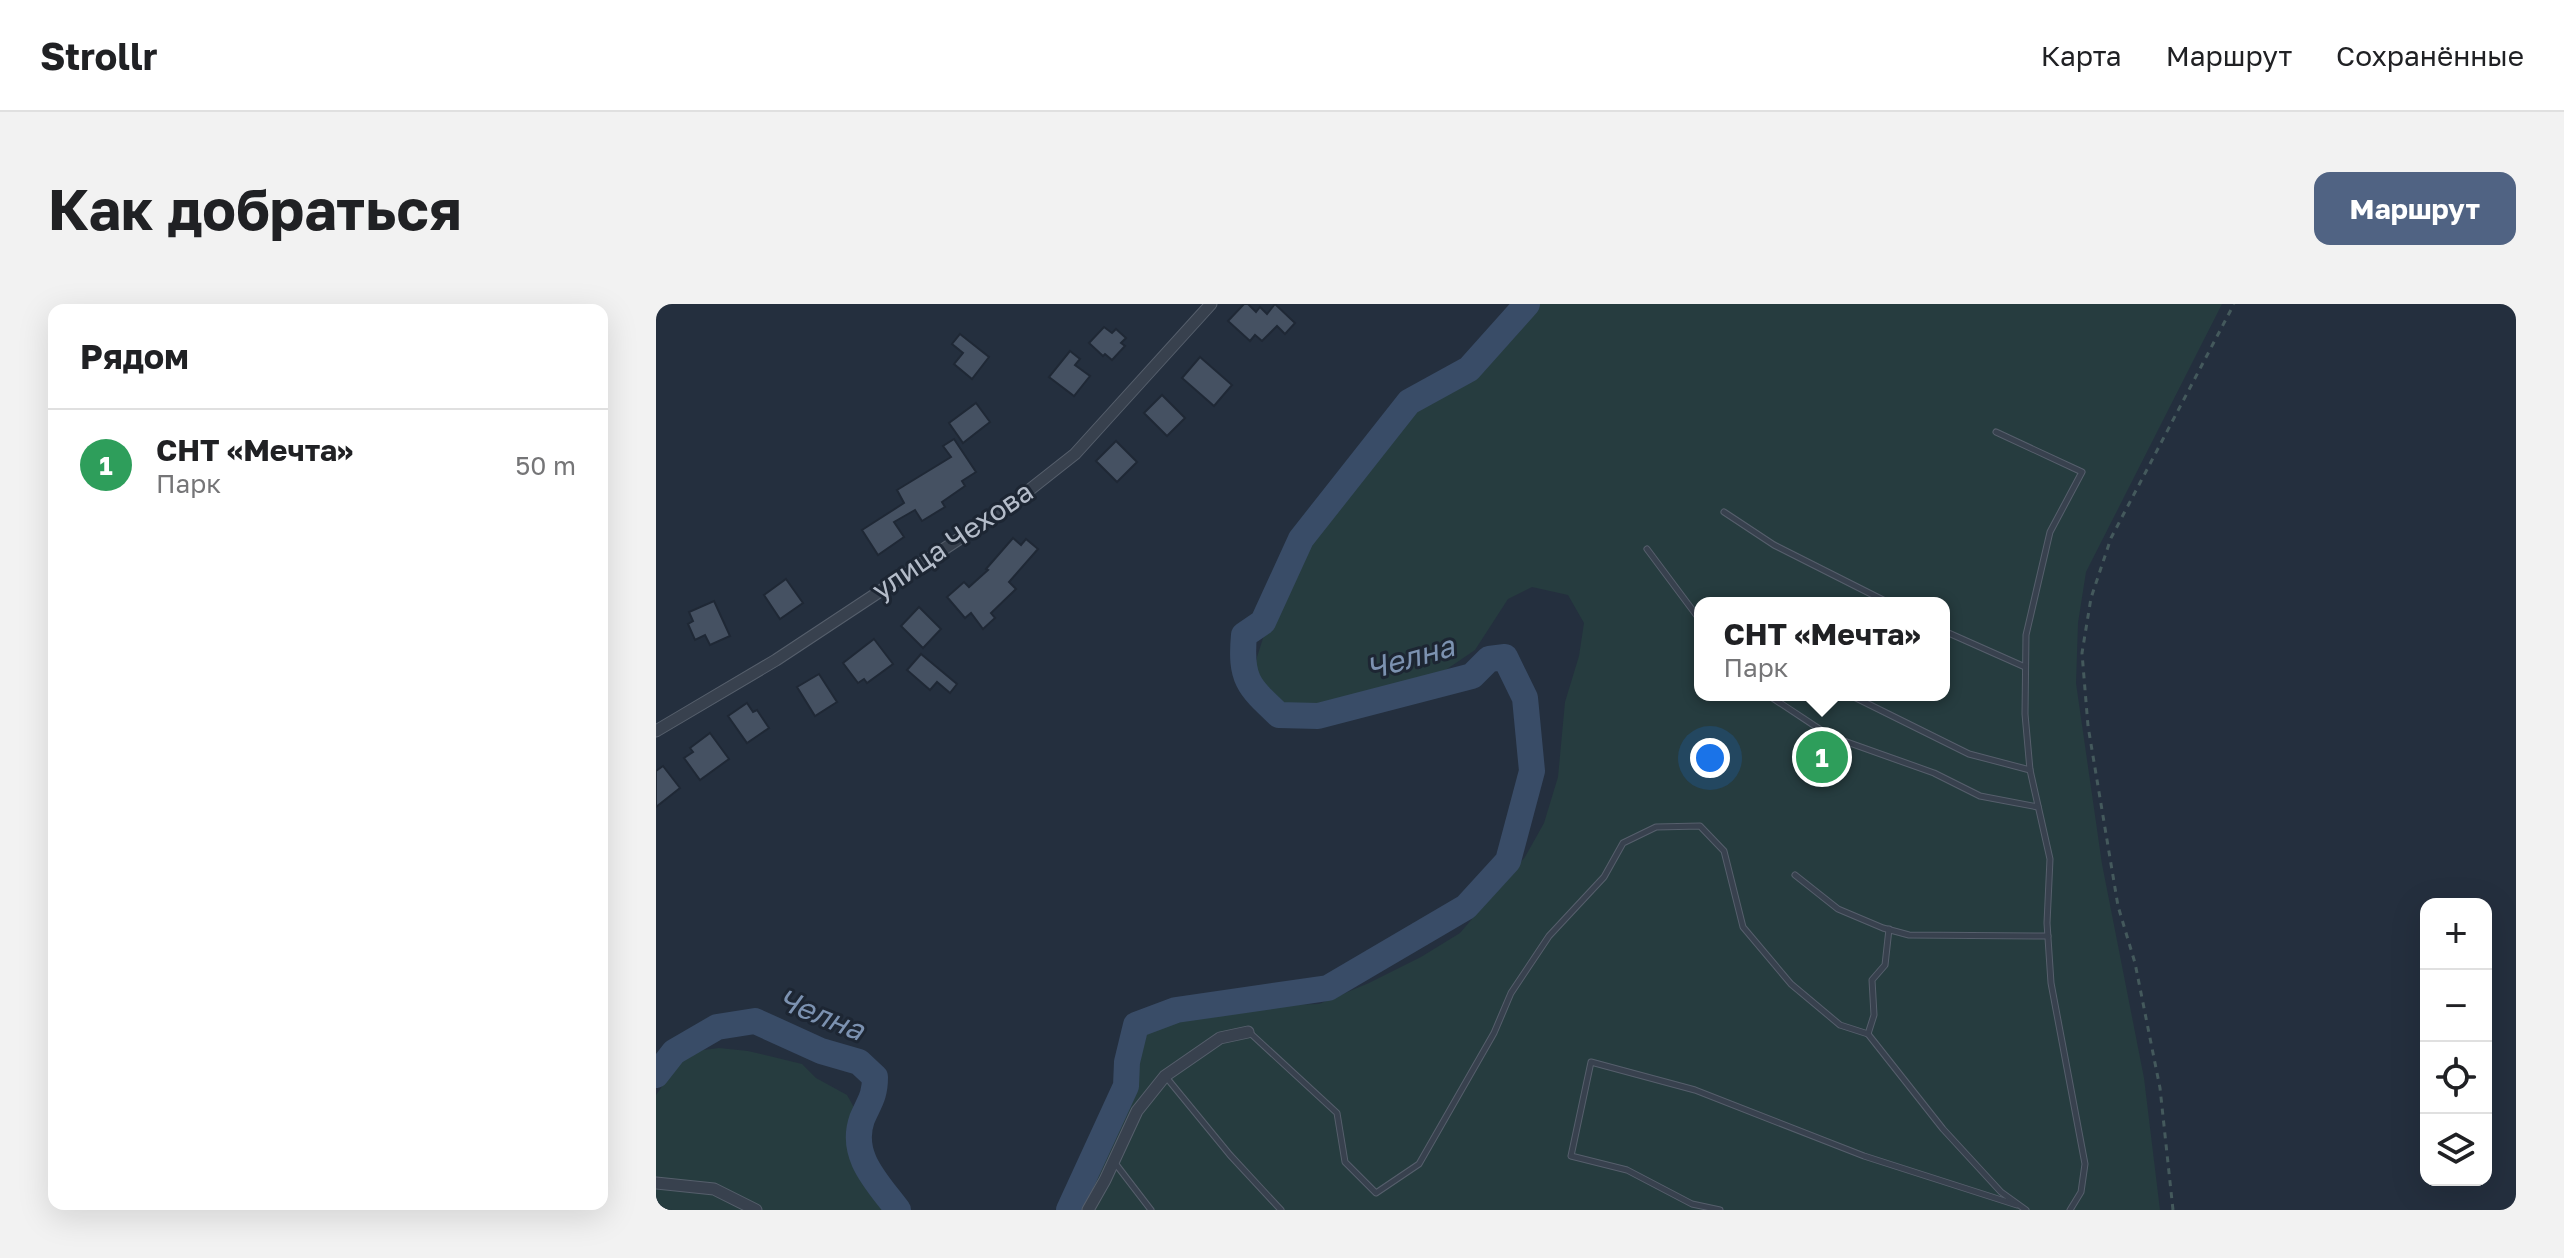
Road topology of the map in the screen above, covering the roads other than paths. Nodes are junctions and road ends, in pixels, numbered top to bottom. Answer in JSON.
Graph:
{"nodes":[{"id":1,"x":1211,"y":304,"type":"edge"},
{"id":2,"x":1996,"y":432,"type":"dead end"},
{"id":3,"x":1724,"y":512,"type":"dead end"},
{"id":4,"x":1647,"y":549,"type":"dead end"},
{"id":5,"x":1877,"y":597,"type":"edge"},
{"id":6,"x":1694,"y":612,"type":"edge"},
{"id":7,"x":1950,"y":634,"type":"edge"},
{"id":8,"x":2025,"y":667,"type":"junction"},
{"id":9,"x":1777,"y":701,"type":"edge"},
{"id":10,"x":1862,"y":701,"type":"edge"},
{"id":11,"x":656,"y":731,"type":"edge"},
{"id":12,"x":2030,"y":770,"type":"junction"},
{"id":13,"x":2038,"y":807,"type":"junction"},
{"id":14,"x":1795,"y":875,"type":"dead end"},
{"id":15,"x":1889,"y":929,"type":"junction"},
{"id":16,"x":2048,"y":936,"type":"junction"},
{"id":17,"x":1248,"y":1032,"type":"joint"},
{"id":18,"x":1868,"y":1034,"type":"junction"},
{"id":19,"x":1165,"y":1076,"type":"junction"},
{"id":20,"x":1114,"y":1161,"type":"junction"},
{"id":21,"x":656,"y":1183,"type":"edge"},
{"id":22,"x":2017,"y":1205,"type":"junction"},
{"id":23,"x":756,"y":1210,"type":"edge"},
{"id":24,"x":1088,"y":1210,"type":"edge"},
{"id":25,"x":1151,"y":1210,"type":"edge"},
{"id":26,"x":1281,"y":1210,"type":"edge"},
{"id":27,"x":1720,"y":1210,"type":"edge"},
{"id":28,"x":2026,"y":1210,"type":"edge"},
{"id":29,"x":2070,"y":1210,"type":"edge"}],
"edges":[{"from":1,"to":11,"type":"street","name":"улица Чехова"},
{"from":2,"to":8,"type":"lane"},
{"from":3,"to":5,"type":"lane"},
{"from":4,"to":6,"type":"lane"},
{"from":7,"to":8,"type":"lane"},
{"from":8,"to":12,"type":"lane"},
{"from":9,"to":13,"type":"lane"},
{"from":10,"to":12,"type":"lane"},
{"from":12,"to":13,"type":"lane"},
{"from":13,"to":16,"type":"lane"},
{"from":14,"to":15,"type":"lane"},
{"from":15,"to":16,"type":"lane"},
{"from":15,"to":18,"type":"lane"},
{"from":16,"to":29,"type":"lane"},
{"from":17,"to":18,"type":"lane"},
{"from":17,"to":19,"type":"street"},
{"from":18,"to":22,"type":"lane"},
{"from":19,"to":20,"type":"street"},
{"from":19,"to":26,"type":"lane"},
{"from":20,"to":24,"type":"street"},
{"from":20,"to":25,"type":"lane"},
{"from":21,"to":23,"type":"street"},
{"from":22,"to":27,"type":"lane"},
{"from":22,"to":28,"type":"lane"}]}
